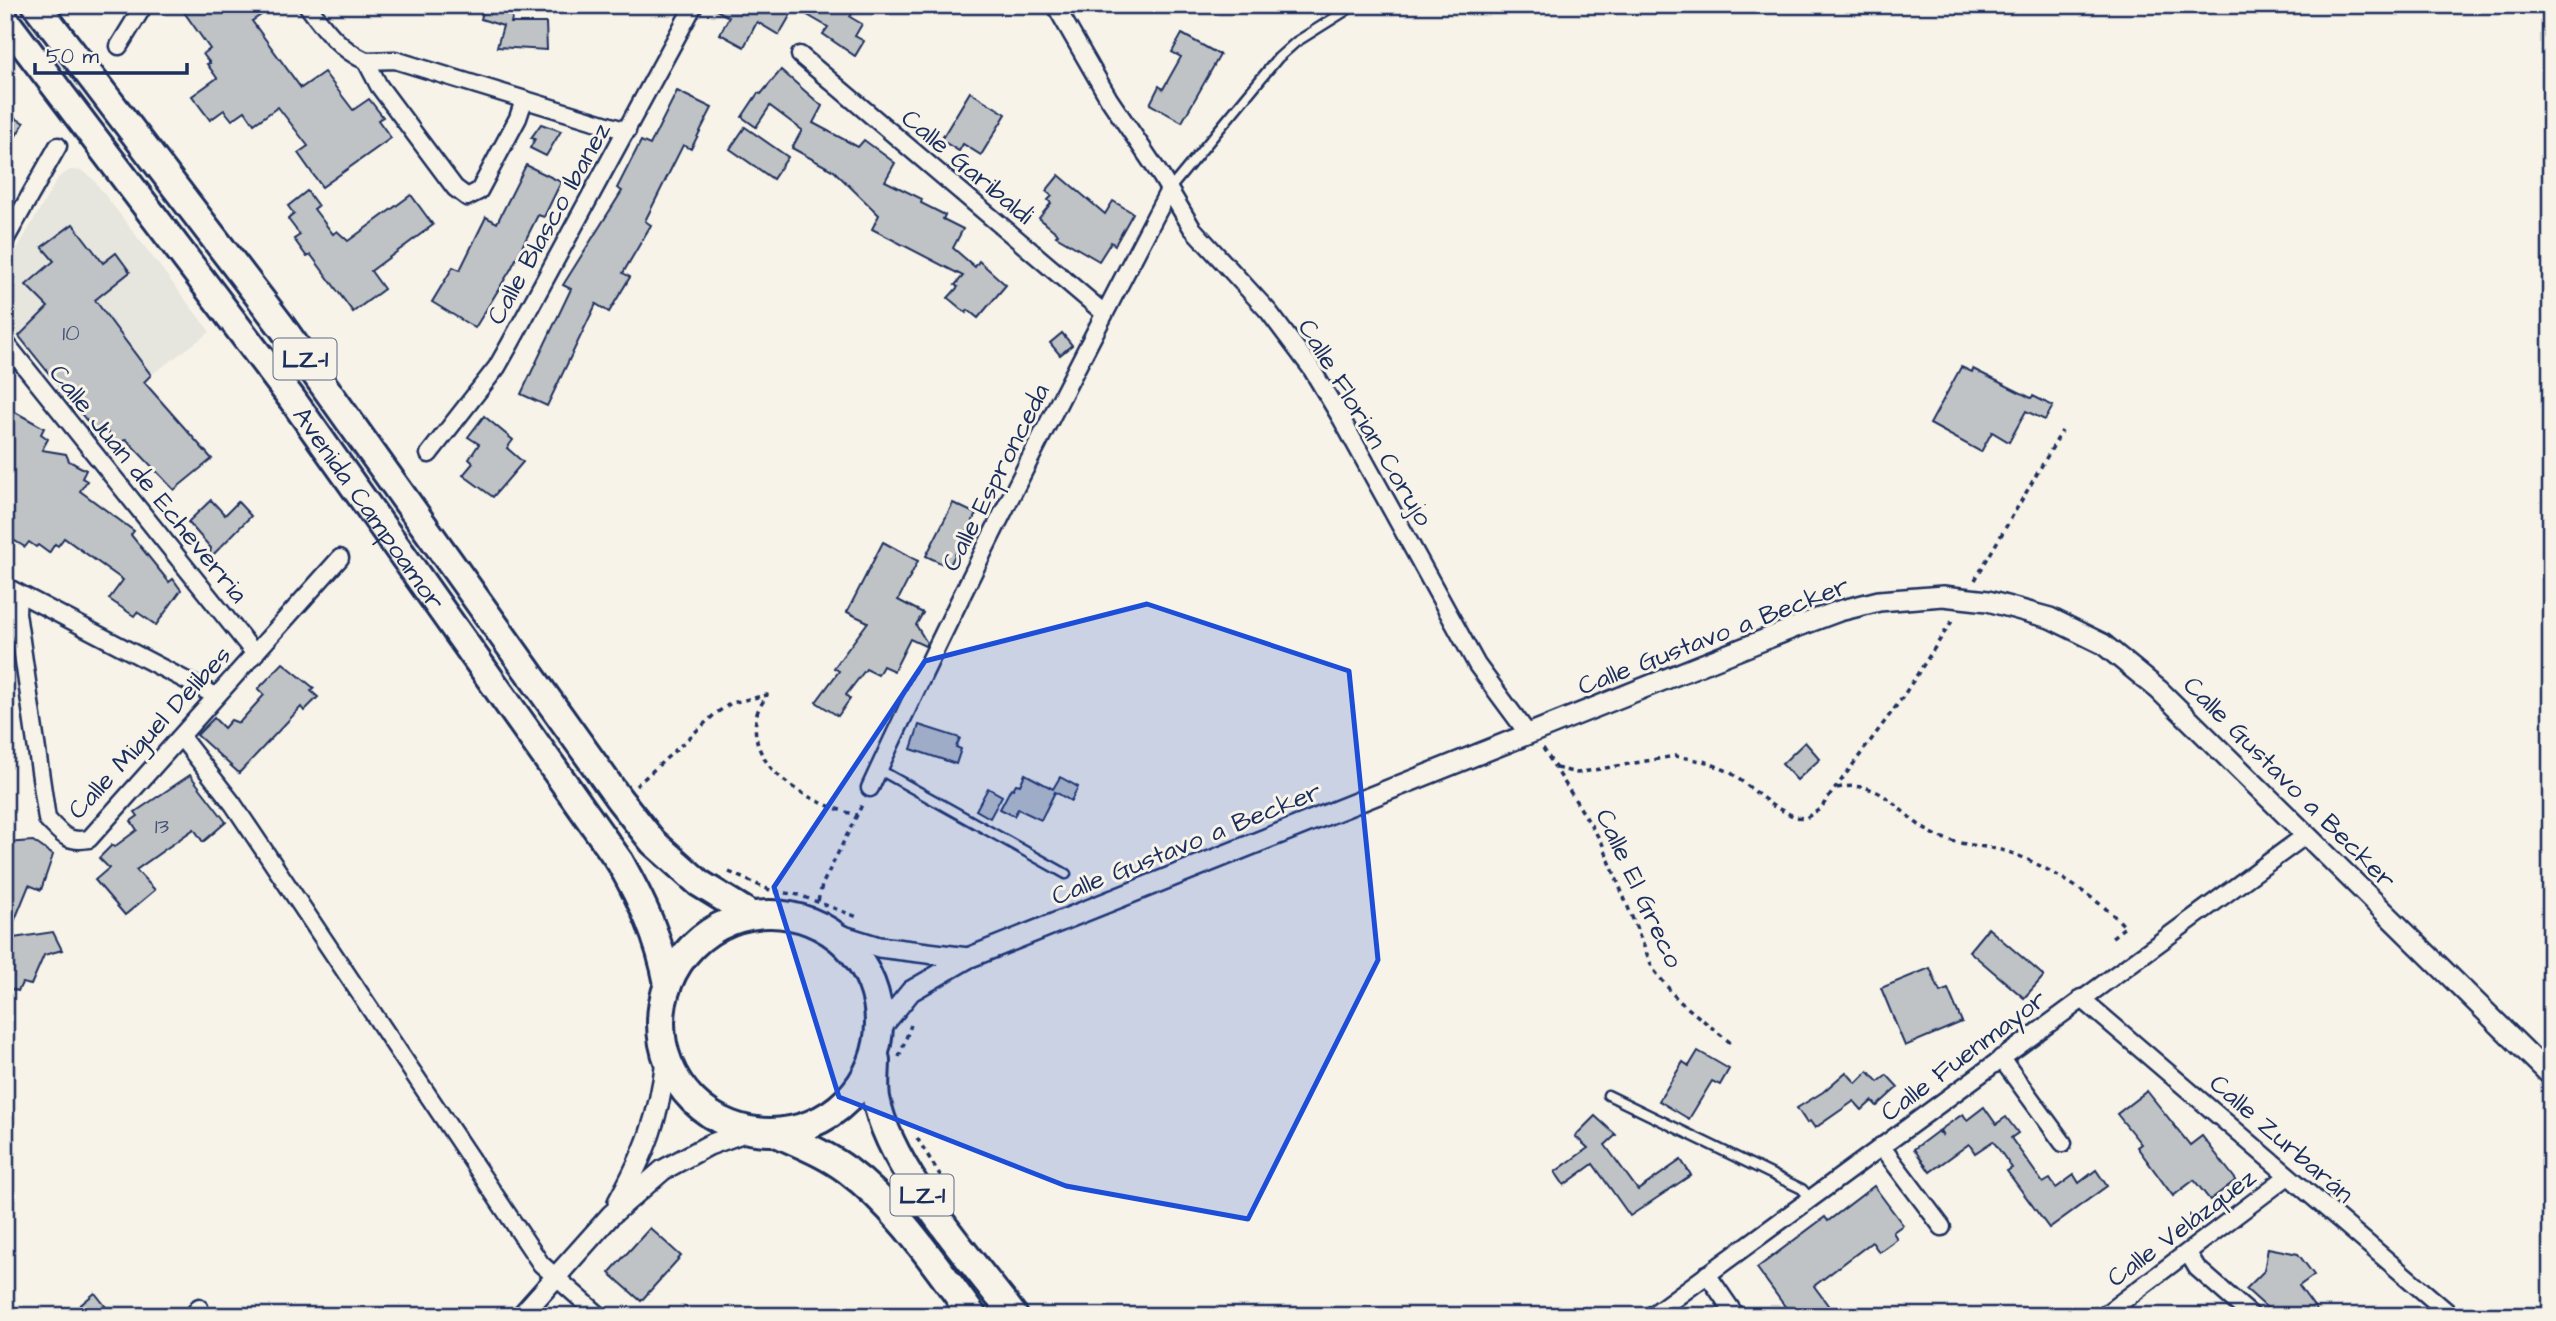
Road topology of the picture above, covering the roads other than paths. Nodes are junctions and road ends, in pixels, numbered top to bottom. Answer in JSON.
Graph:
{"nodes":[{"id":1,"x":36,"y":5,"type":"edge"},
{"id":2,"x":144,"y":5,"type":"edge"},
{"id":3,"x":307,"y":5,"type":"edge"},
{"id":4,"x":694,"y":5,"type":"edge"},
{"id":5,"x":1055,"y":5,"type":"edge"},
{"id":6,"x":1355,"y":5,"type":"edge"},
{"id":7,"x":5,"y":20,"type":"edge"},
{"id":8,"x":119,"y":46,"type":"dead end"},
{"id":9,"x":800,"y":55,"type":"dead end"},
{"id":10,"x":366,"y":61,"type":"junction"},
{"id":11,"x":524,"y":100,"type":"junction"},
{"id":12,"x":627,"y":131,"type":"junction"},
{"id":13,"x":58,"y":146,"type":"dead end"},
{"id":14,"x":1169,"y":190,"type":"junction"},
{"id":15,"x":5,"y":240,"type":"edge"},
{"id":16,"x":1104,"y":313,"type":"junction"},
{"id":17,"x":5,"y":342,"type":"edge"},
{"id":18,"x":429,"y":454,"type":"dead end"},
{"id":19,"x":340,"y":558,"type":"dead end"},
{"id":20,"x":12,"y":589,"type":"edge"},
{"id":21,"x":255,"y":654,"type":"junction"},
{"id":22,"x":216,"y":696,"type":"junction"},
{"id":23,"x":1528,"y":734,"type":"junction"},
{"id":24,"x":181,"y":737,"type":"junction"},
{"id":25,"x":878,"y":769,"type":"junction"},
{"id":26,"x":870,"y":788,"type":"road end"},
{"id":27,"x":2306,"y":835,"type":"junction"},
{"id":28,"x":1066,"y":874,"type":"dead end"},
{"id":29,"x":751,"y":915,"type":"junction"},
{"id":30,"x":834,"y":933,"type":"junction"},
{"id":31,"x":968,"y":958,"type":"junction"},
{"id":32,"x":668,"y":984,"type":"junction"},
{"id":33,"x":2081,"y":998,"type":"junction"},
{"id":34,"x":885,"y":1048,"type":"junction"},
{"id":35,"x":2001,"y":1058,"type":"junction"},
{"id":36,"x":666,"y":1060,"type":"junction"},
{"id":37,"x":2551,"y":1076,"type":"edge"},
{"id":38,"x":1608,"y":1095,"type":"dead end"},
{"id":39,"x":747,"y":1131,"type":"junction"},
{"id":40,"x":776,"y":1133,"type":"junction"},
{"id":41,"x":2063,"y":1143,"type":"dead end"},
{"id":42,"x":1881,"y":1146,"type":"junction"},
{"id":43,"x":2288,"y":1176,"type":"junction"},
{"id":44,"x":1810,"y":1198,"type":"junction"},
{"id":45,"x":611,"y":1216,"type":"junction"},
{"id":46,"x":1942,"y":1227,"type":"dead end"},
{"id":47,"x":2188,"y":1253,"type":"junction"},
{"id":48,"x":1707,"y":1274,"type":"junction"},
{"id":49,"x":556,"y":1278,"type":"junction"},
{"id":50,"x":521,"y":1316,"type":"edge"},
{"id":51,"x":600,"y":1316,"type":"edge"},
{"id":52,"x":973,"y":1316,"type":"edge"},
{"id":53,"x":1014,"y":1316,"type":"edge"},
{"id":54,"x":1651,"y":1316,"type":"edge"},
{"id":55,"x":1737,"y":1316,"type":"edge"},
{"id":56,"x":2103,"y":1316,"type":"edge"},
{"id":57,"x":2252,"y":1316,"type":"edge"},
{"id":58,"x":2452,"y":1316,"type":"edge"}],
"edges":[{"from":1,"to":29,"type":"highway","name":"Avenida Campoamor","number":"LZ-1"},
{"from":2,"to":8,"type":"street"},
{"from":3,"to":10,"type":"street"},
{"from":4,"to":12,"type":"street","name":"Calle Blasco Ibanez"},
{"from":5,"to":14,"type":"street","name":"Calle Florian Corujo"},
{"from":6,"to":14,"type":"lane"},
{"from":7,"to":32,"type":"highway","name":"Avenida Campoamor","number":"LZ-1"},
{"from":9,"to":16,"type":"street","name":"Calle Garibaldi"},
{"from":10,"to":11,"type":"street"},
{"from":10,"to":11,"type":"street"},
{"from":11,"to":12,"type":"street"},
{"from":12,"to":18,"type":"street","name":"Calle Blasco Ibanez"},
{"from":13,"to":15,"type":"street"},
{"from":14,"to":16,"type":"street","name":"Calle Espronceda"},
{"from":14,"to":23,"type":"street","name":"Calle Florian Corujo"},
{"from":16,"to":25,"type":"street","name":"Calle Espronceda"},
{"from":17,"to":21,"type":"street","name":"Calle Juan de Echeverria"},
{"from":19,"to":21,"type":"street","name":"Calle Miguel Delibes"},
{"from":20,"to":22,"type":"street"},
{"from":20,"to":24,"type":"street","name":"Calle Miguel Delibes"},
{"from":21,"to":22,"type":"street","name":"Calle Miguel Delibes"},
{"from":22,"to":24,"type":"street","name":"Calle Miguel Delibes"},
{"from":23,"to":27,"type":"street","name":"Calle Gustavo a Becker"},
{"from":23,"to":31,"type":"street","name":"Calle Gustavo a Becker"},
{"from":24,"to":49,"type":"street"},
{"from":25,"to":26,"type":"street","name":"Calle Espronceda"},
{"from":25,"to":28,"type":"lane"},
{"from":27,"to":33,"type":"street","name":"Calle Fuenmayor"},
{"from":27,"to":37,"type":"street","name":"Calle Gustavo a Becker"},
{"from":29,"to":30,"type":"highway","number":"LZ-1"},
{"from":29,"to":32,"type":"highway","number":"LZ-1"},
{"from":30,"to":31,"type":"street","name":"Calle Gustavo a Becker"},
{"from":30,"to":34,"type":"highway","number":"LZ-1"},
{"from":31,"to":34,"type":"street","name":"Calle Gustavo a Becker"},
{"from":32,"to":36,"type":"highway","number":"LZ-1"},
{"from":33,"to":35,"type":"street","name":"Calle Fuenmayor"},
{"from":33,"to":43,"type":"street","name":"Calle Zurbarán"},
{"from":34,"to":40,"type":"highway","number":"LZ-1"},
{"from":34,"to":53,"type":"highway","number":"LZ-1"},
{"from":35,"to":41,"type":"street"},
{"from":35,"to":42,"type":"street","name":"Calle Fuenmayor"},
{"from":36,"to":39,"type":"highway","number":"LZ-1"},
{"from":36,"to":45,"type":"street"},
{"from":38,"to":44,"type":"lane"},
{"from":39,"to":40,"type":"highway","number":"LZ-1"},
{"from":39,"to":45,"type":"street"},
{"from":40,"to":52,"type":"highway","number":"LZ-1"},
{"from":42,"to":44,"type":"street","name":"Calle Fuenmayor"},
{"from":42,"to":46,"type":"street"},
{"from":43,"to":47,"type":"street","name":"Calle Velázquez"},
{"from":43,"to":58,"type":"street","name":"Calle Zurbarán"},
{"from":44,"to":48,"type":"street","name":"Calle Fuenmayor"},
{"from":45,"to":49,"type":"street"},
{"from":47,"to":56,"type":"street","name":"Calle Velázquez"},
{"from":47,"to":57,"type":"street"},
{"from":48,"to":54,"type":"street","name":"Calle Fuenmayor"},
{"from":48,"to":55,"type":"street"},
{"from":49,"to":50,"type":"street"},
{"from":49,"to":51,"type":"street"}]}
